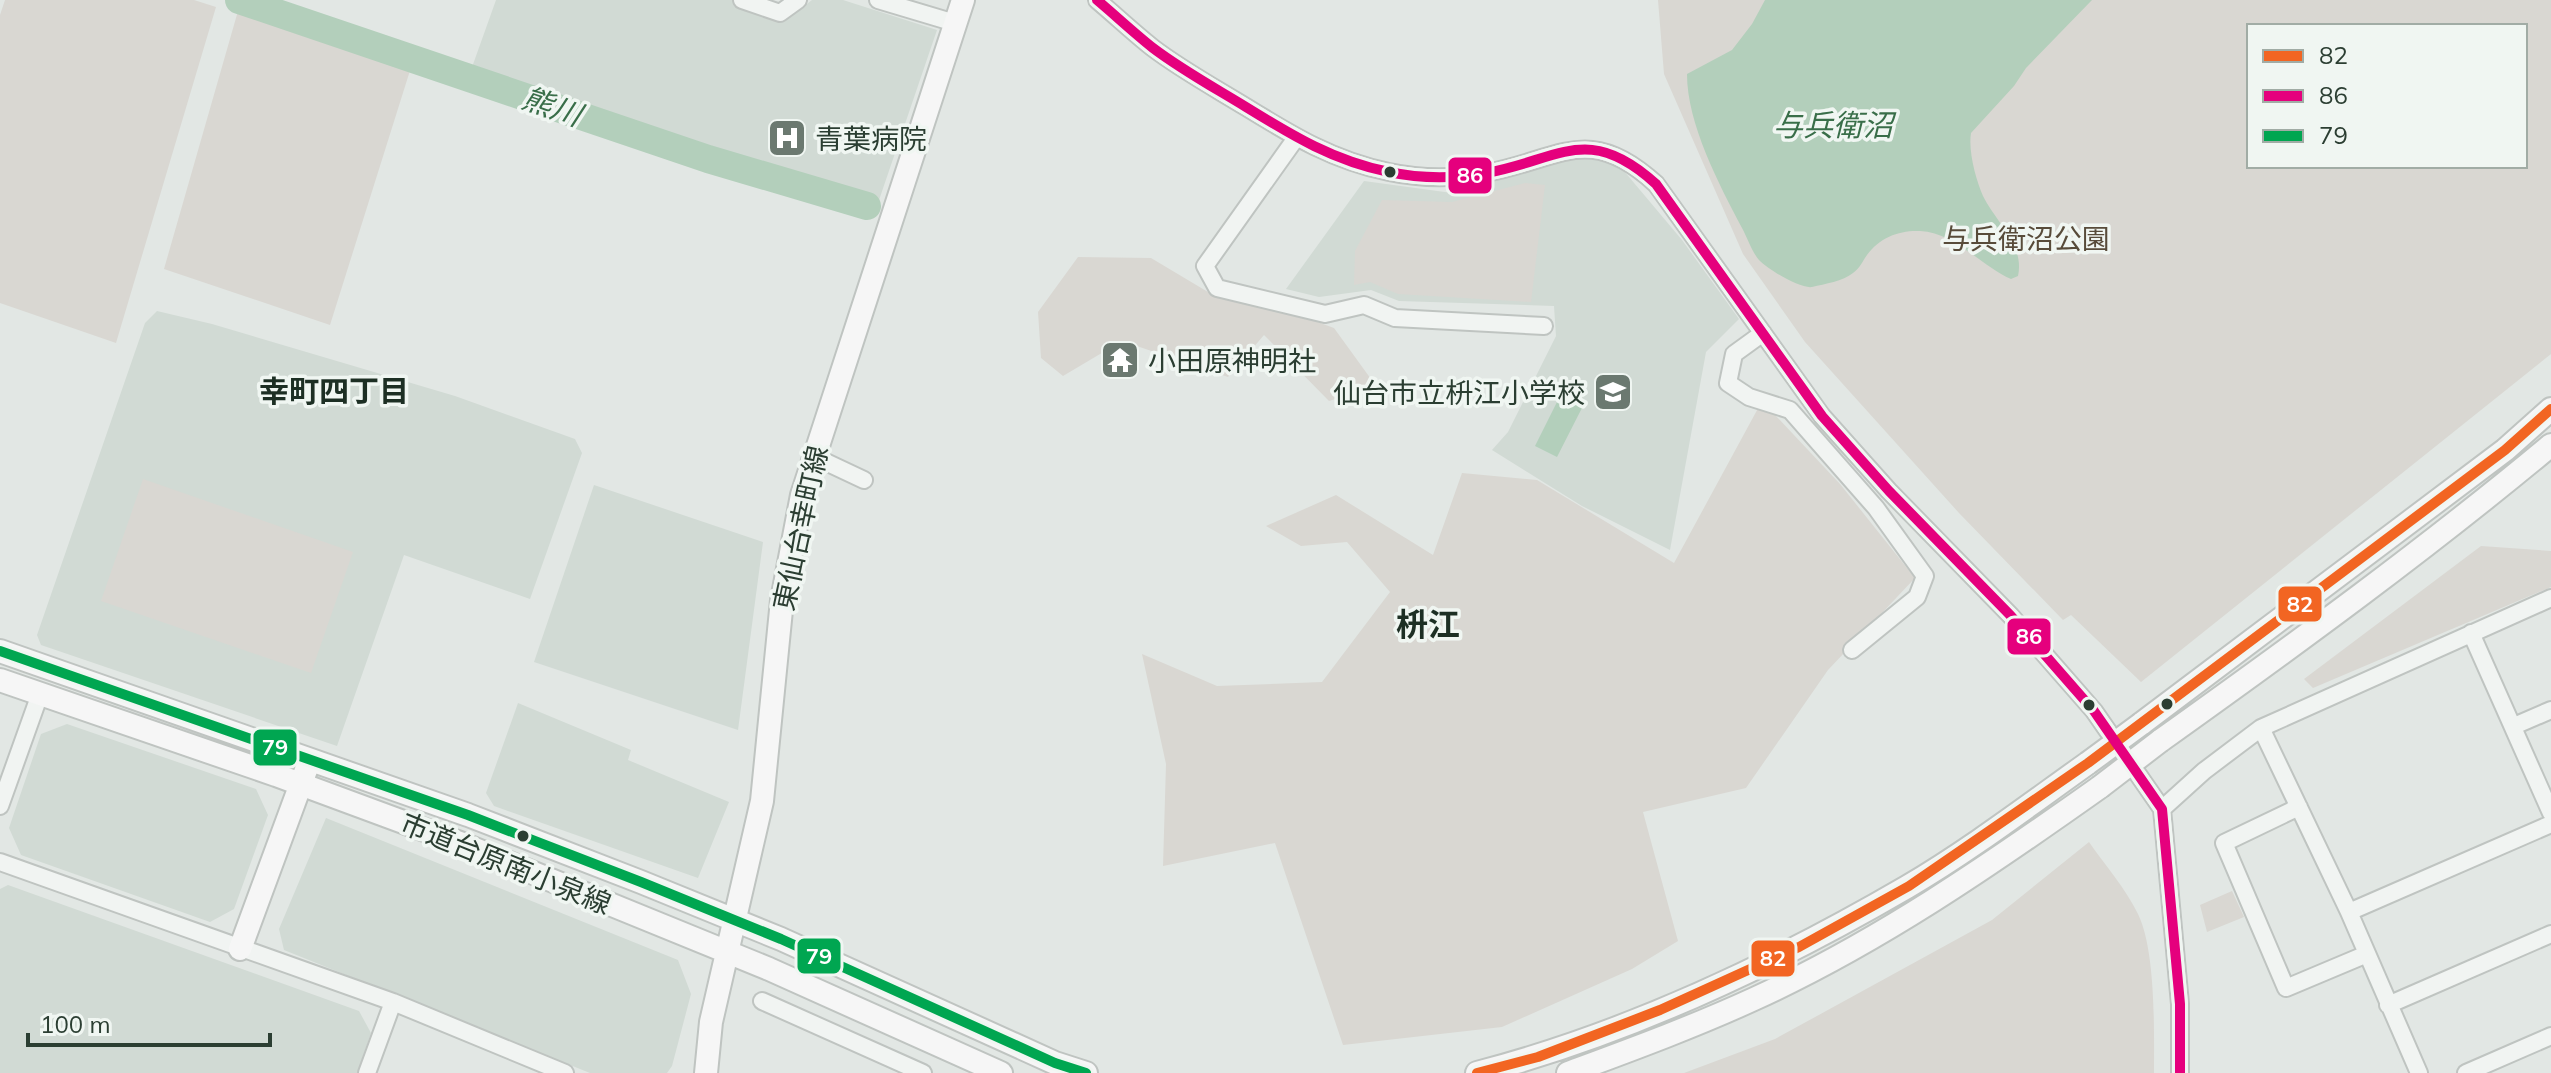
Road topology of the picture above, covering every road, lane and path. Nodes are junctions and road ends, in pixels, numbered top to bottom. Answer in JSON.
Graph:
{"nodes":[{"id":1,"x":742,"y":0,"type":"edge"},
{"id":2,"x":798,"y":0,"type":"edge"},
{"id":3,"x":878,"y":0,"type":"edge"},
{"id":4,"x":963,"y":0,"type":"edge"},
{"id":5,"x":1097,"y":0,"type":"edge"},
{"id":6,"x":955,"y":23,"type":"junction"},
{"id":7,"x":1296,"y":138,"type":"junction"},
{"id":8,"x":1544,"y":326,"type":"dead end"},
{"id":9,"x":1763,"y":333,"type":"junction"},
{"id":10,"x":2551,"y":409,"type":"edge"},
{"id":11,"x":2551,"y":445,"type":"edge"},
{"id":12,"x":813,"y":456,"type":"junction"},
{"id":13,"x":864,"y":480,"type":"dead end"},
{"id":14,"x":2551,"y":598,"type":"edge"},
{"id":15,"x":2471,"y":633,"type":"junction"},
{"id":16,"x":1852,"y":650,"type":"dead end"},
{"id":17,"x":0,"y":651,"type":"edge"},
{"id":18,"x":0,"y":680,"type":"edge"},
{"id":19,"x":40,"y":694,"type":"junction"},
{"id":20,"x":2551,"y":710,"type":"edge"},
{"id":21,"x":2514,"y":726,"type":"junction"},
{"id":22,"x":2261,"y":728,"type":"junction"},
{"id":23,"x":311,"y":759,"type":"junction"},
{"id":24,"x":301,"y":784,"type":"junction"},
{"id":25,"x":0,"y":806,"type":"edge"},
{"id":26,"x":2299,"y":807,"type":"junction"},
{"id":27,"x":2162,"y":809,"type":"junction"},
{"id":28,"x":2551,"y":813,"type":"edge"},
{"id":29,"x":2551,"y":824,"type":"edge"},
{"id":30,"x":0,"y":862,"type":"edge"},
{"id":31,"x":2349,"y":912,"type":"junction"},
{"id":32,"x":735,"y":920,"type":"junction"},
{"id":33,"x":2551,"y":934,"type":"edge"},
{"id":34,"x":240,"y":949,"type":"junction"},
{"id":35,"x":727,"y":951,"type":"junction"},
{"id":36,"x":2367,"y":954,"type":"junction"},
{"id":37,"x":762,"y":1001,"type":"dead end"},
{"id":38,"x":393,"y":1002,"type":"junction"},
{"id":39,"x":2388,"y":1005,"type":"junction"},
{"id":40,"x":2551,"y":1036,"type":"edge"},
{"id":41,"x":367,"y":1073,"type":"edge"},
{"id":42,"x":565,"y":1073,"type":"edge"},
{"id":43,"x":706,"y":1073,"type":"edge"},
{"id":44,"x":923,"y":1073,"type":"edge"},
{"id":45,"x":1001,"y":1073,"type":"edge"},
{"id":46,"x":1086,"y":1073,"type":"edge"},
{"id":47,"x":1477,"y":1073,"type":"edge"},
{"id":48,"x":1568,"y":1073,"type":"edge"},
{"id":49,"x":2180,"y":1073,"type":"edge"},
{"id":50,"x":2419,"y":1073,"type":"edge"},
{"id":51,"x":2466,"y":1073,"type":"edge"}],
"edges":[{"from":1,"to":2,"type":"street"},
{"from":3,"to":6,"type":"street"},
{"from":4,"to":6,"type":"street","name":"東仙台幸町線"},
{"from":5,"to":7,"type":"street"},
{"from":6,"to":12,"type":"street","name":"東仙台幸町線"},
{"from":7,"to":8,"type":"street"},
{"from":7,"to":9,"type":"street"},
{"from":9,"to":16,"type":"street"},
{"from":9,"to":27,"type":"street"},
{"from":10,"to":47,"type":"street","bridge":true},
{"from":11,"to":48,"type":"street","bridge":true},
{"from":12,"to":13,"type":"street"},
{"from":12,"to":32,"type":"street","name":"東仙台幸町線"},
{"from":14,"to":15,"type":"street"},
{"from":15,"to":21,"type":"street"},
{"from":15,"to":22,"type":"street"},
{"from":17,"to":23,"type":"street"},
{"from":18,"to":19,"type":"street","name":"市道台原南小泉線"},
{"from":19,"to":24,"type":"street","name":"市道台原南小泉線"},
{"from":19,"to":25,"type":"street"},
{"from":20,"to":21,"type":"street"},
{"from":21,"to":28,"type":"street"},
{"from":22,"to":26,"type":"street"},
{"from":22,"to":27,"type":"street"},
{"from":23,"to":24,"type":"street"},
{"from":23,"to":32,"type":"street"},
{"from":24,"to":34,"type":"street"},
{"from":24,"to":35,"type":"street","name":"市道台原南小泉線"},
{"from":26,"to":31,"type":"street"},
{"from":26,"to":36,"type":"street"},
{"from":27,"to":49,"type":"street"},
{"from":29,"to":31,"type":"street"},
{"from":30,"to":34,"type":"street"},
{"from":31,"to":36,"type":"street"},
{"from":32,"to":35,"type":"street","name":"東仙台幸町線"},
{"from":32,"to":46,"type":"street"},
{"from":33,"to":39,"type":"street"},
{"from":34,"to":38,"type":"street"},
{"from":35,"to":43,"type":"street","name":"東仙台幸町線"},
{"from":35,"to":45,"type":"street","name":"市道台原南小泉線"},
{"from":36,"to":39,"type":"street"},
{"from":37,"to":44,"type":"street"},
{"from":38,"to":41,"type":"street"},
{"from":38,"to":42,"type":"street"},
{"from":39,"to":50,"type":"street"},
{"from":40,"to":51,"type":"street"}]}
